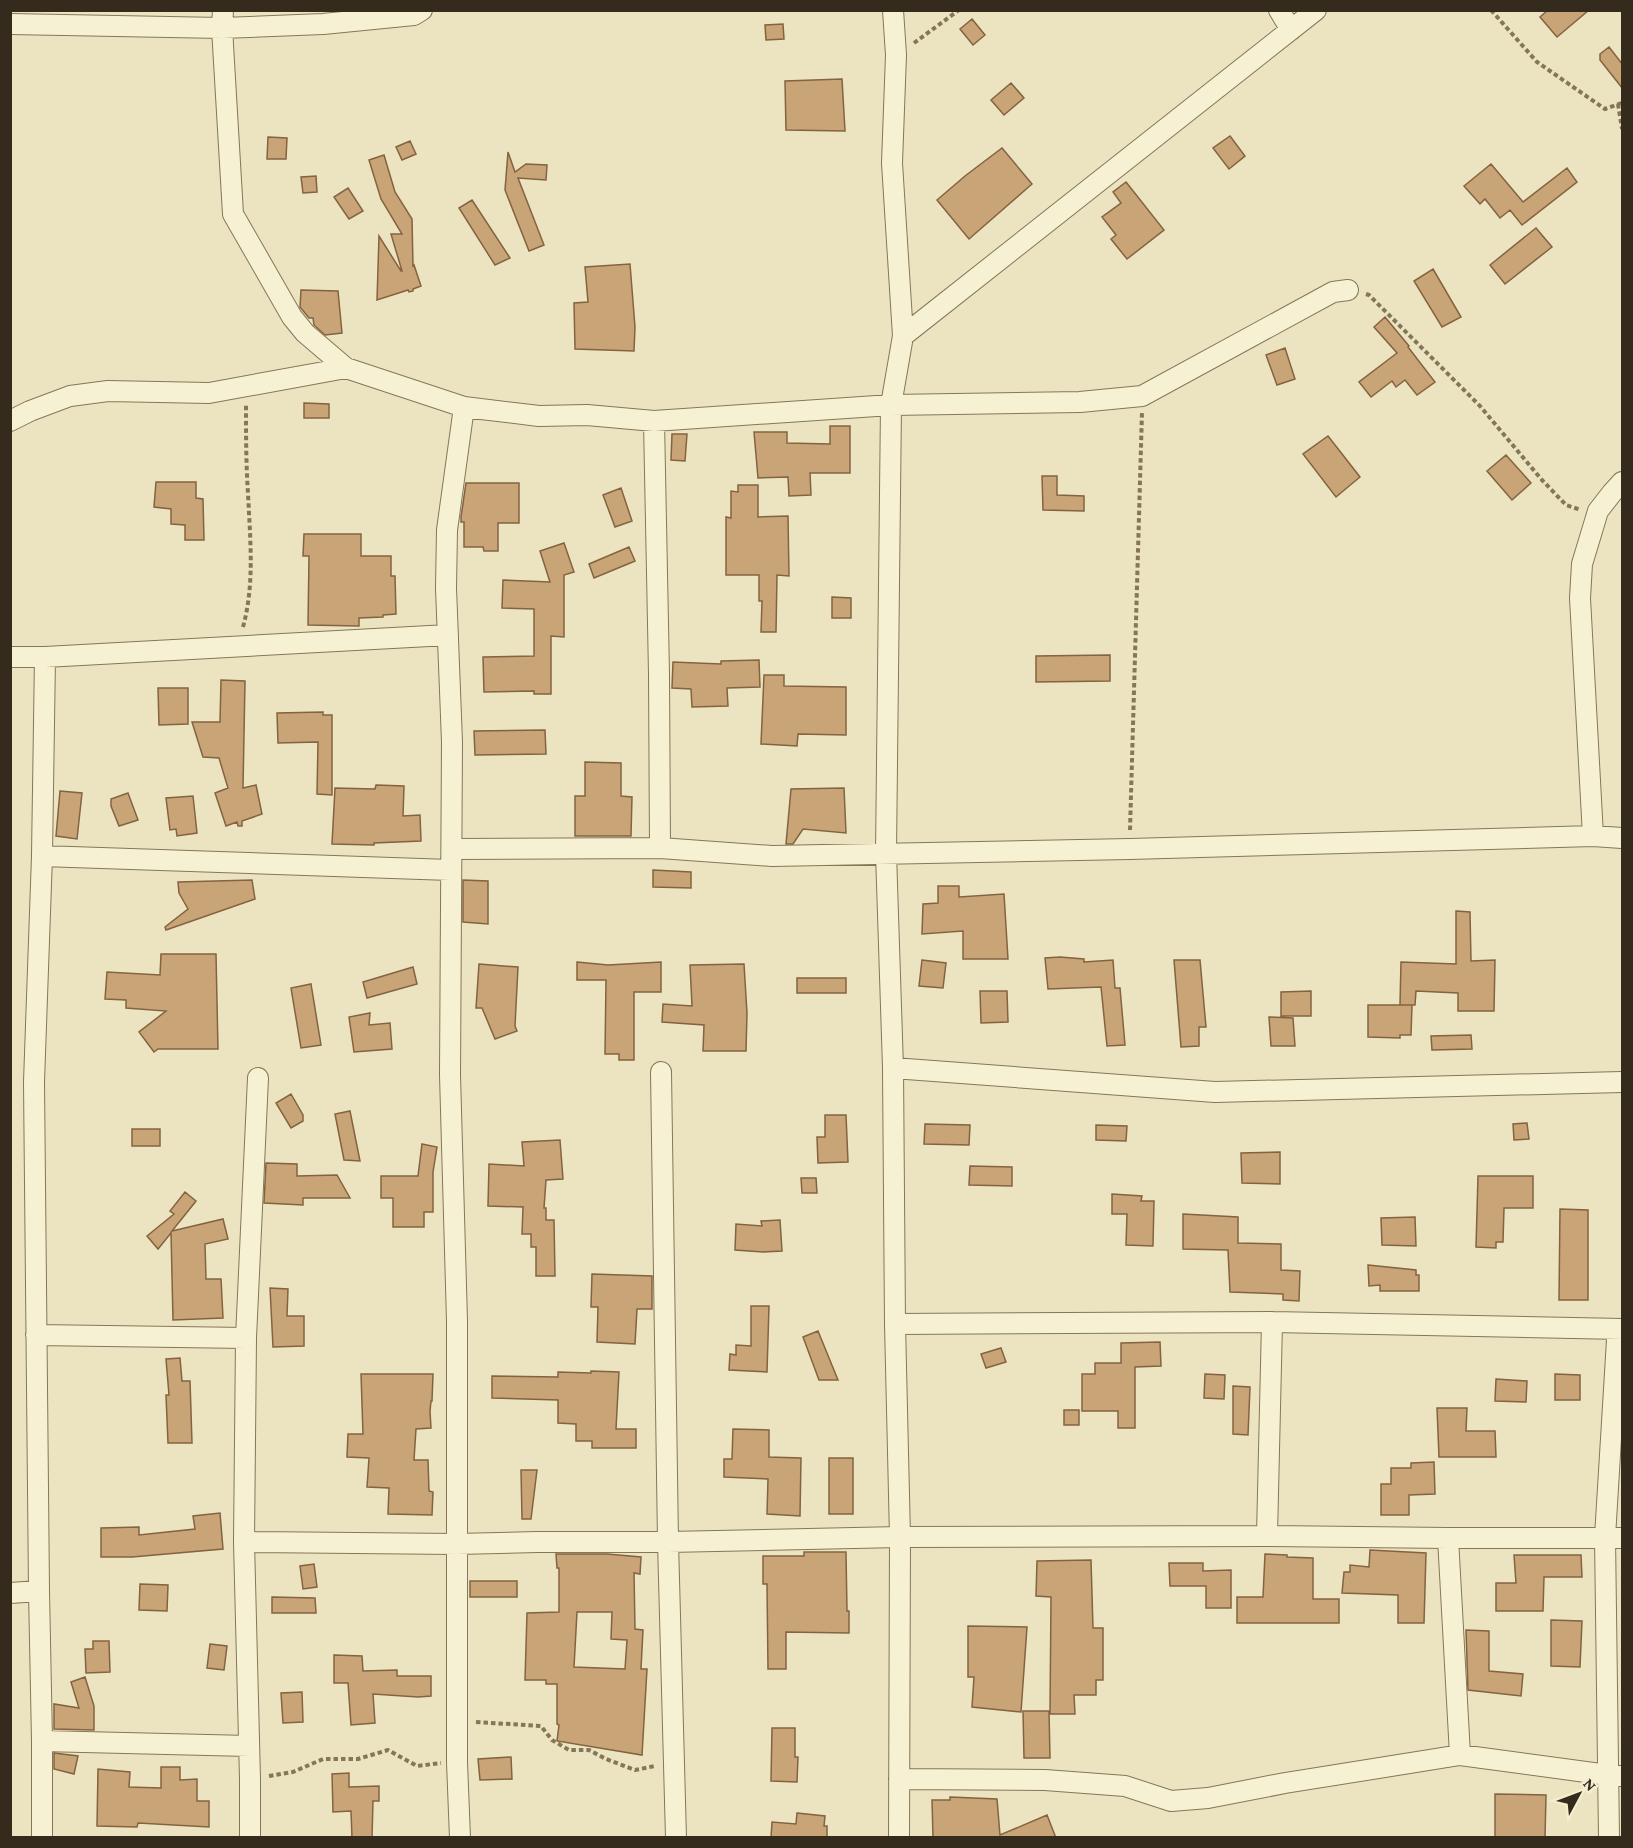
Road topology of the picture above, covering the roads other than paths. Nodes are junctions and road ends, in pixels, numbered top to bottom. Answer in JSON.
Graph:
{"nodes":[{"id":1,"x":422,"y":10,"type":"edge"},
{"id":2,"x":893,"y":10,"type":"edge"},
{"id":3,"x":1279,"y":10,"type":"edge"},
{"id":4,"x":1316,"y":10,"type":"edge"},
{"id":5,"x":223,"y":19,"type":"edge"},
{"id":6,"x":10,"y":24,"type":"edge"},
{"id":7,"x":1291,"y":30,"type":"junction"},
{"id":8,"x":1348,"y":290,"type":"road end"},
{"id":9,"x":903,"y":336,"type":"junction"},
{"id":10,"x":346,"y":368,"type":"junction"},
{"id":11,"x":891,"y":405,"type":"junction"},
{"id":12,"x":464,"y":407,"type":"junction"},
{"id":13,"x":10,"y":421,"type":"edge"},
{"id":14,"x":654,"y":421,"type":"junction"},
{"id":15,"x":1623,"y":482,"type":"edge"},
{"id":16,"x":448,"y":635,"type":"junction"},
{"id":17,"x":10,"y":657,"type":"edge"},
{"id":18,"x":45,"y":657,"type":"junction"},
{"id":19,"x":1593,"y":836,"type":"junction"},
{"id":20,"x":1623,"y":838,"type":"edge"},
{"id":21,"x":660,"y":848,"type":"junction"},
{"id":22,"x":453,"y":849,"type":"junction"},
{"id":23,"x":885,"y":853,"type":"junction"},
{"id":24,"x":42,"y":856,"type":"junction"},
{"id":25,"x":450,"y":870,"type":"junction"},
{"id":26,"x":893,"y":1068,"type":"junction"},
{"id":27,"x":661,"y":1072,"type":"dead end"},
{"id":28,"x":258,"y":1078,"type":"dead end"},
{"id":29,"x":1623,"y":1082,"type":"edge"},
{"id":30,"x":1272,"y":1323,"type":"junction"},
{"id":31,"x":895,"y":1324,"type":"junction"},
{"id":32,"x":1619,"y":1329,"type":"edge"},
{"id":33,"x":36,"y":1335,"type":"junction"},
{"id":34,"x":246,"y":1338,"type":"junction"},
{"id":35,"x":1267,"y":1536,"type":"junction"},
{"id":36,"x":900,"y":1537,"type":"junction"},
{"id":37,"x":1614,"y":1538,"type":"edge"},
{"id":38,"x":1448,"y":1539,"type":"junction"},
{"id":39,"x":244,"y":1542,"type":"junction"},
{"id":40,"x":668,"y":1542,"type":"junction"},
{"id":41,"x":456,"y":1544,"type":"junction"},
{"id":42,"x":39,"y":1591,"type":"junction"},
{"id":43,"x":10,"y":1593,"type":"edge"},
{"id":44,"x":42,"y":1741,"type":"junction"},
{"id":45,"x":249,"y":1746,"type":"junction"},
{"id":46,"x":1460,"y":1755,"type":"junction"},
{"id":47,"x":1615,"y":1775,"type":"edge"},
{"id":48,"x":899,"y":1779,"type":"junction"},
{"id":49,"x":42,"y":1838,"type":"edge"},
{"id":50,"x":250,"y":1838,"type":"edge"},
{"id":51,"x":459,"y":1838,"type":"edge"},
{"id":52,"x":676,"y":1838,"type":"edge"},
{"id":53,"x":899,"y":1838,"type":"edge"},
{"id":54,"x":1609,"y":1838,"type":"edge"}],
"edges":[{"from":1,"to":5,"type":"street"},
{"from":2,"to":9,"type":"street"},
{"from":3,"to":7,"type":"street"},
{"from":4,"to":7,"type":"street"},
{"from":5,"to":6,"type":"street"},
{"from":5,"to":10,"type":"street"},
{"from":7,"to":9,"type":"street"},
{"from":8,"to":11,"type":"street"},
{"from":9,"to":11,"type":"street"},
{"from":10,"to":12,"type":"street"},
{"from":10,"to":13,"type":"street"},
{"from":11,"to":14,"type":"street"},
{"from":11,"to":23,"type":"street"},
{"from":12,"to":14,"type":"street"},
{"from":12,"to":16,"type":"street"},
{"from":14,"to":21,"type":"street"},
{"from":15,"to":19,"type":"street"},
{"from":16,"to":18,"type":"street"},
{"from":16,"to":22,"type":"street"},
{"from":17,"to":18,"type":"street"},
{"from":18,"to":24,"type":"street"},
{"from":19,"to":20,"type":"street"},
{"from":19,"to":23,"type":"street"},
{"from":21,"to":22,"type":"street"},
{"from":21,"to":23,"type":"street"},
{"from":22,"to":25,"type":"street"},
{"from":23,"to":26,"type":"street"},
{"from":24,"to":25,"type":"street"},
{"from":24,"to":33,"type":"street"},
{"from":25,"to":41,"type":"street"},
{"from":26,"to":29,"type":"street"},
{"from":26,"to":31,"type":"street"},
{"from":27,"to":40,"type":"street"},
{"from":28,"to":34,"type":"street"},
{"from":30,"to":31,"type":"street"},
{"from":30,"to":32,"type":"street"},
{"from":30,"to":35,"type":"street"},
{"from":31,"to":36,"type":"street"},
{"from":32,"to":37,"type":"street"},
{"from":33,"to":34,"type":"street"},
{"from":33,"to":42,"type":"street"},
{"from":34,"to":39,"type":"street"},
{"from":35,"to":36,"type":"street"},
{"from":35,"to":38,"type":"street"},
{"from":36,"to":40,"type":"street"},
{"from":36,"to":48,"type":"street"},
{"from":37,"to":38,"type":"street"},
{"from":37,"to":47,"type":"street"},
{"from":38,"to":46,"type":"street"},
{"from":39,"to":41,"type":"street"},
{"from":39,"to":45,"type":"street"},
{"from":40,"to":41,"type":"street"},
{"from":40,"to":52,"type":"street"},
{"from":41,"to":51,"type":"street"},
{"from":42,"to":43,"type":"street"},
{"from":42,"to":44,"type":"street"},
{"from":44,"to":45,"type":"street"},
{"from":44,"to":49,"type":"street"},
{"from":45,"to":50,"type":"street"},
{"from":46,"to":47,"type":"street"},
{"from":46,"to":48,"type":"street"},
{"from":47,"to":54,"type":"street"},
{"from":48,"to":53,"type":"street"}]}
